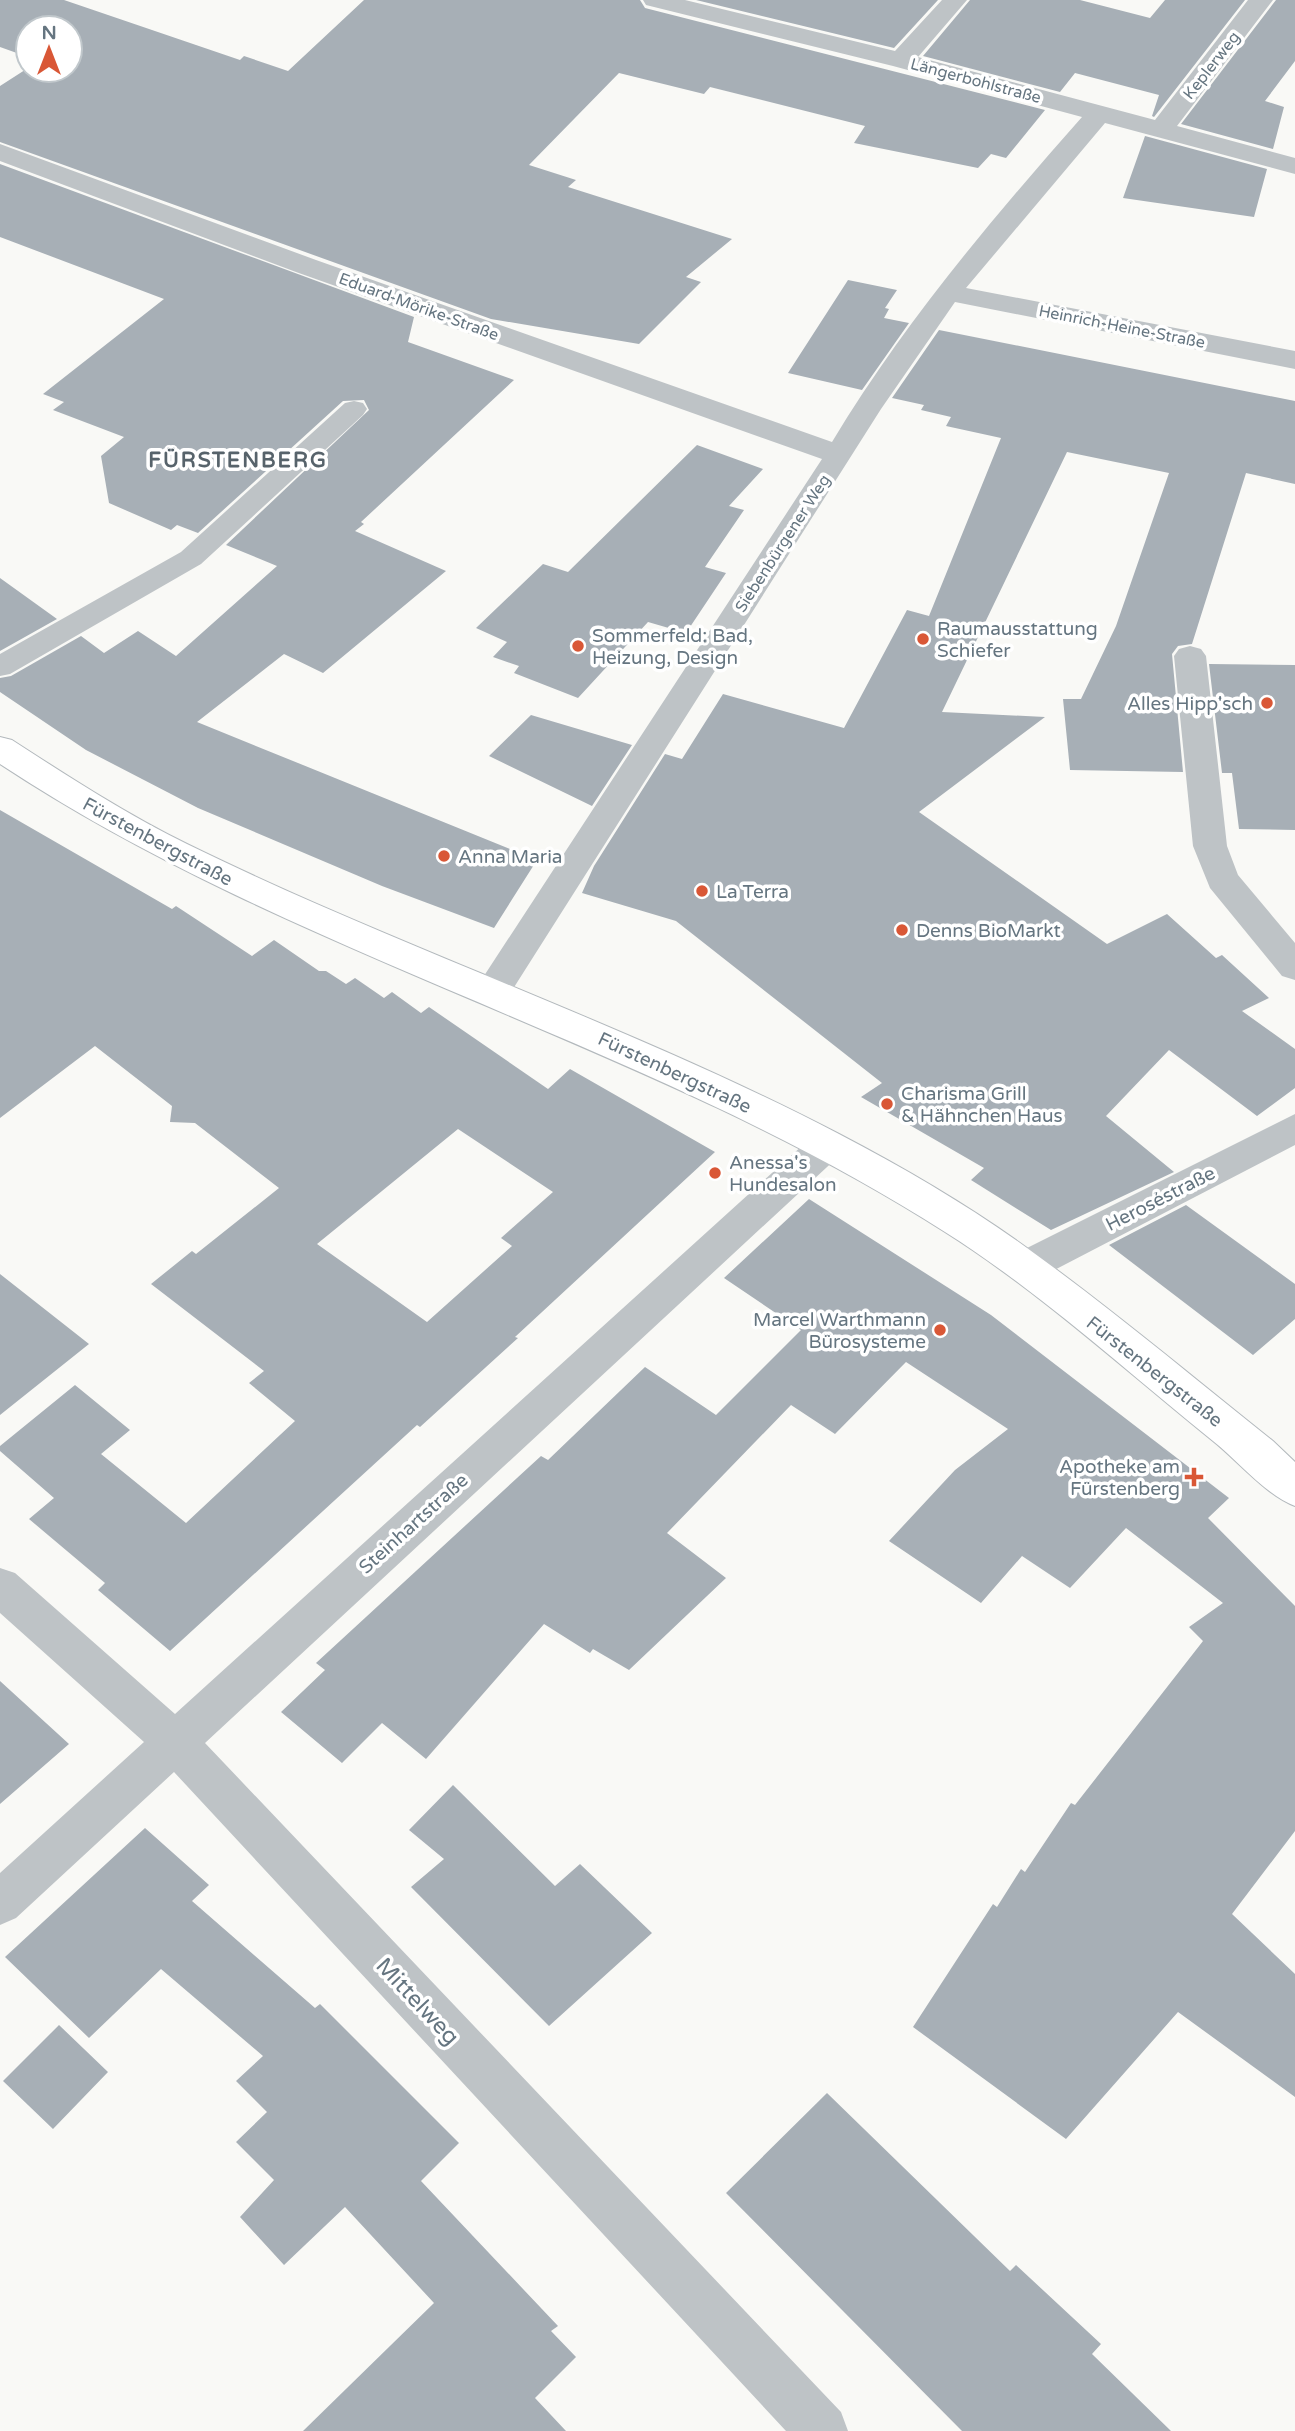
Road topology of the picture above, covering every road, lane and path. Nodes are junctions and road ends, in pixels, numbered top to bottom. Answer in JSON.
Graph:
{"nodes":[{"id":1,"x":656,"y":0,"type":"edge"},
{"id":2,"x":955,"y":0,"type":"edge"},
{"id":3,"x":1261,"y":0,"type":"edge"},
{"id":4,"x":901,"y":60,"type":"junction"},
{"id":5,"x":1098,"y":115,"type":"junction"},
{"id":6,"x":1161,"y":130,"type":"junction"},
{"id":7,"x":0,"y":152,"type":"edge"},
{"id":8,"x":1295,"y":166,"type":"edge"},
{"id":9,"x":950,"y":293,"type":"junction"},
{"id":10,"x":1295,"y":360,"type":"edge"},
{"id":11,"x":354,"y":410,"type":"dead end"},
{"id":12,"x":839,"y":455,"type":"junction"},
{"id":13,"x":1190,"y":656,"type":"dead end"},
{"id":14,"x":0,"y":667,"type":"edge"},
{"id":15,"x":0,"y":748,"type":"edge"},
{"id":16,"x":1295,"y":967,"type":"edge"},
{"id":17,"x":493,"y":990,"type":"junction"},
{"id":18,"x":1295,"y":1128,"type":"edge"},
{"id":19,"x":827,"y":1145,"type":"junction"},
{"id":20,"x":1025,"y":1267,"type":"junction"},
{"id":21,"x":1295,"y":1488,"type":"edge"},
{"id":22,"x":0,"y":1586,"type":"edge"},
{"id":23,"x":174,"y":1741,"type":"junction"},
{"id":24,"x":0,"y":1903,"type":"edge"},
{"id":25,"x":822,"y":2431,"type":"edge"}],
"edges":[{"from":1,"to":4,"type":"street","name":"Längerbohlstraße"},
{"from":2,"to":4,"type":"street"},
{"from":3,"to":6,"type":"street","name":"Keplerweg"},
{"from":4,"to":5,"type":"street","name":"Längerbohlstraße"},
{"from":5,"to":6,"type":"street","name":"Längerbohlstraße"},
{"from":5,"to":9,"type":"street","name":"Siebenbürgener Weg"},
{"from":6,"to":8,"type":"street","name":"Längerbohlstraße"},
{"from":7,"to":12,"type":"street","name":"Eduard-Mörike-Straße"},
{"from":9,"to":10,"type":"street","name":"Heinrich-Heine-Straße"},
{"from":9,"to":12,"type":"street","name":"Siebenbürgener Weg"},
{"from":11,"to":14,"type":"lane"},
{"from":12,"to":17,"type":"street","name":"Siebenbürgener Weg"},
{"from":13,"to":16,"type":"street"},
{"from":15,"to":17,"type":"main road","name":"Fürstenbergstraße"},
{"from":17,"to":19,"type":"main road","name":"Fürstenbergstraße"},
{"from":18,"to":20,"type":"street","name":"Heroséstraße"},
{"from":19,"to":20,"type":"main road","name":"Fürstenbergstraße"},
{"from":19,"to":23,"type":"street","name":"Steinhartstraße"},
{"from":20,"to":21,"type":"main road","name":"Fürstenbergstraße"},
{"from":22,"to":23,"type":"street","name":"Mittelweg"},
{"from":23,"to":24,"type":"street","name":"Steinhartstraße"},
{"from":23,"to":25,"type":"street","name":"Mittelweg"}]}
